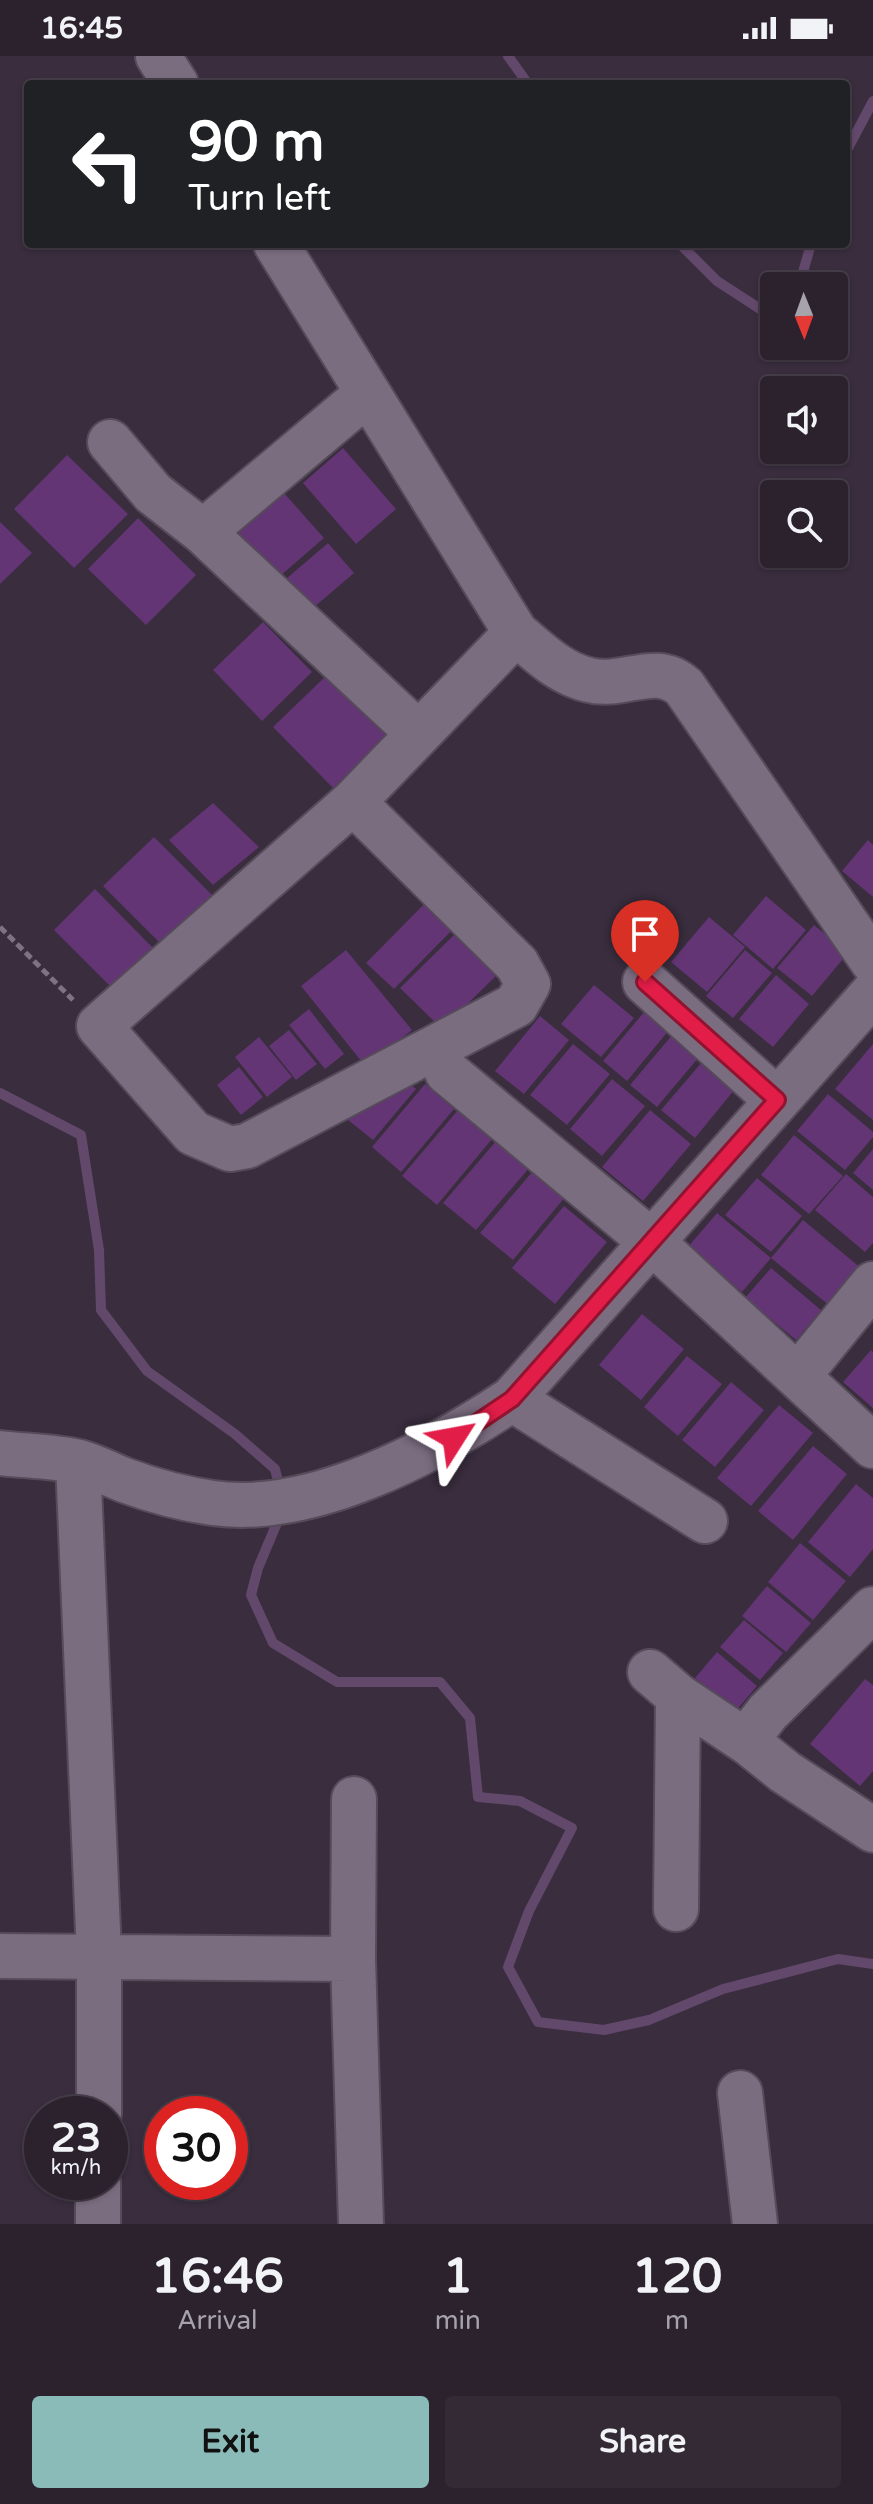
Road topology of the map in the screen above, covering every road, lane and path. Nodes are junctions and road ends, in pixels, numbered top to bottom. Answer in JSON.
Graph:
{"nodes":[{"id":1,"x":158,"y":56,"type":"edge"},
{"id":2,"x":173,"y":80,"type":"edge"},
{"id":3,"x":278,"y":248,"type":"edge"},
{"id":4,"x":368,"y":393,"type":"junction"},
{"id":5,"x":110,"y":442,"type":"dead end"},
{"id":6,"x":203,"y":532,"type":"junction"},
{"id":7,"x":516,"y":633,"type":"junction"},
{"id":8,"x":418,"y":733,"type":"junction"},
{"id":9,"x":353,"y":802,"type":"junction"},
{"id":10,"x":0,"y":927,"type":"edge"},
{"id":11,"x":873,"y":962,"type":"edge"},
{"id":12,"x":645,"y":982,"type":"dead end"},
{"id":13,"x":873,"y":993,"type":"edge"},
{"id":14,"x":99,"y":1026,"type":"junction"},
{"id":15,"x":447,"y":1072,"type":"dead end"},
{"id":16,"x":777,"y":1100,"type":"junction"},
{"id":17,"x":652,"y":1242,"type":"junction"},
{"id":18,"x":873,"y":1284,"type":"edge"},
{"id":19,"x":798,"y":1376,"type":"junction"},
{"id":20,"x":512,"y":1399,"type":"junction"},
{"id":21,"x":873,"y":1446,"type":"edge"},
{"id":22,"x":0,"y":1453,"type":"edge"},
{"id":23,"x":78,"y":1462,"type":"junction"},
{"id":24,"x":705,"y":1521,"type":"dead end"},
{"id":25,"x":873,"y":1609,"type":"edge"},
{"id":26,"x":750,"y":1744,"type":"junction"},
{"id":27,"x":354,"y":1799,"type":"dead end"},
{"id":28,"x":873,"y":1830,"type":"edge"},
{"id":29,"x":676,"y":1909,"type":"dead end"},
{"id":30,"x":99,"y":1954,"type":"junction"},
{"id":31,"x":0,"y":1956,"type":"edge"},
{"id":32,"x":353,"y":1959,"type":"junction"},
{"id":33,"x":740,"y":2093,"type":"dead end"},
{"id":34,"x":99,"y":2096,"type":"edge"},
{"id":35,"x":98,"y":2200,"type":"edge"},
{"id":36,"x":98,"y":2224,"type":"edge"},
{"id":37,"x":361,"y":2224,"type":"edge"},
{"id":38,"x":755,"y":2224,"type":"edge"}],
"edges":[{"from":1,"to":2,"type":"street"},
{"from":3,"to":4,"type":"street"},
{"from":4,"to":6,"type":"street"},
{"from":4,"to":7,"type":"street"},
{"from":5,"to":6,"type":"street"},
{"from":6,"to":8,"type":"street"},
{"from":7,"to":8,"type":"street"},
{"from":7,"to":11,"type":"street"},
{"from":8,"to":9,"type":"street"},
{"from":9,"to":14,"type":"street"},
{"from":9,"to":14,"type":"street"},
{"from":10,"to":14,"type":"path"},
{"from":12,"to":16,"type":"street"},
{"from":13,"to":16,"type":"street"},
{"from":15,"to":17,"type":"street"},
{"from":16,"to":17,"type":"street"},
{"from":17,"to":19,"type":"street"},
{"from":17,"to":20,"type":"street"},
{"from":18,"to":19,"type":"street"},
{"from":19,"to":21,"type":"street"},
{"from":20,"to":23,"type":"street"},
{"from":20,"to":24,"type":"street"},
{"from":22,"to":23,"type":"street"},
{"from":23,"to":30,"type":"street"},
{"from":25,"to":26,"type":"street"},
{"from":26,"to":28,"type":"street"},
{"from":26,"to":29,"type":"street"},
{"from":27,"to":32,"type":"street"},
{"from":30,"to":31,"type":"street"},
{"from":30,"to":32,"type":"street"},
{"from":30,"to":34,"type":"street"},
{"from":32,"to":37,"type":"street"},
{"from":33,"to":38,"type":"street"},
{"from":35,"to":36,"type":"street"}]}
